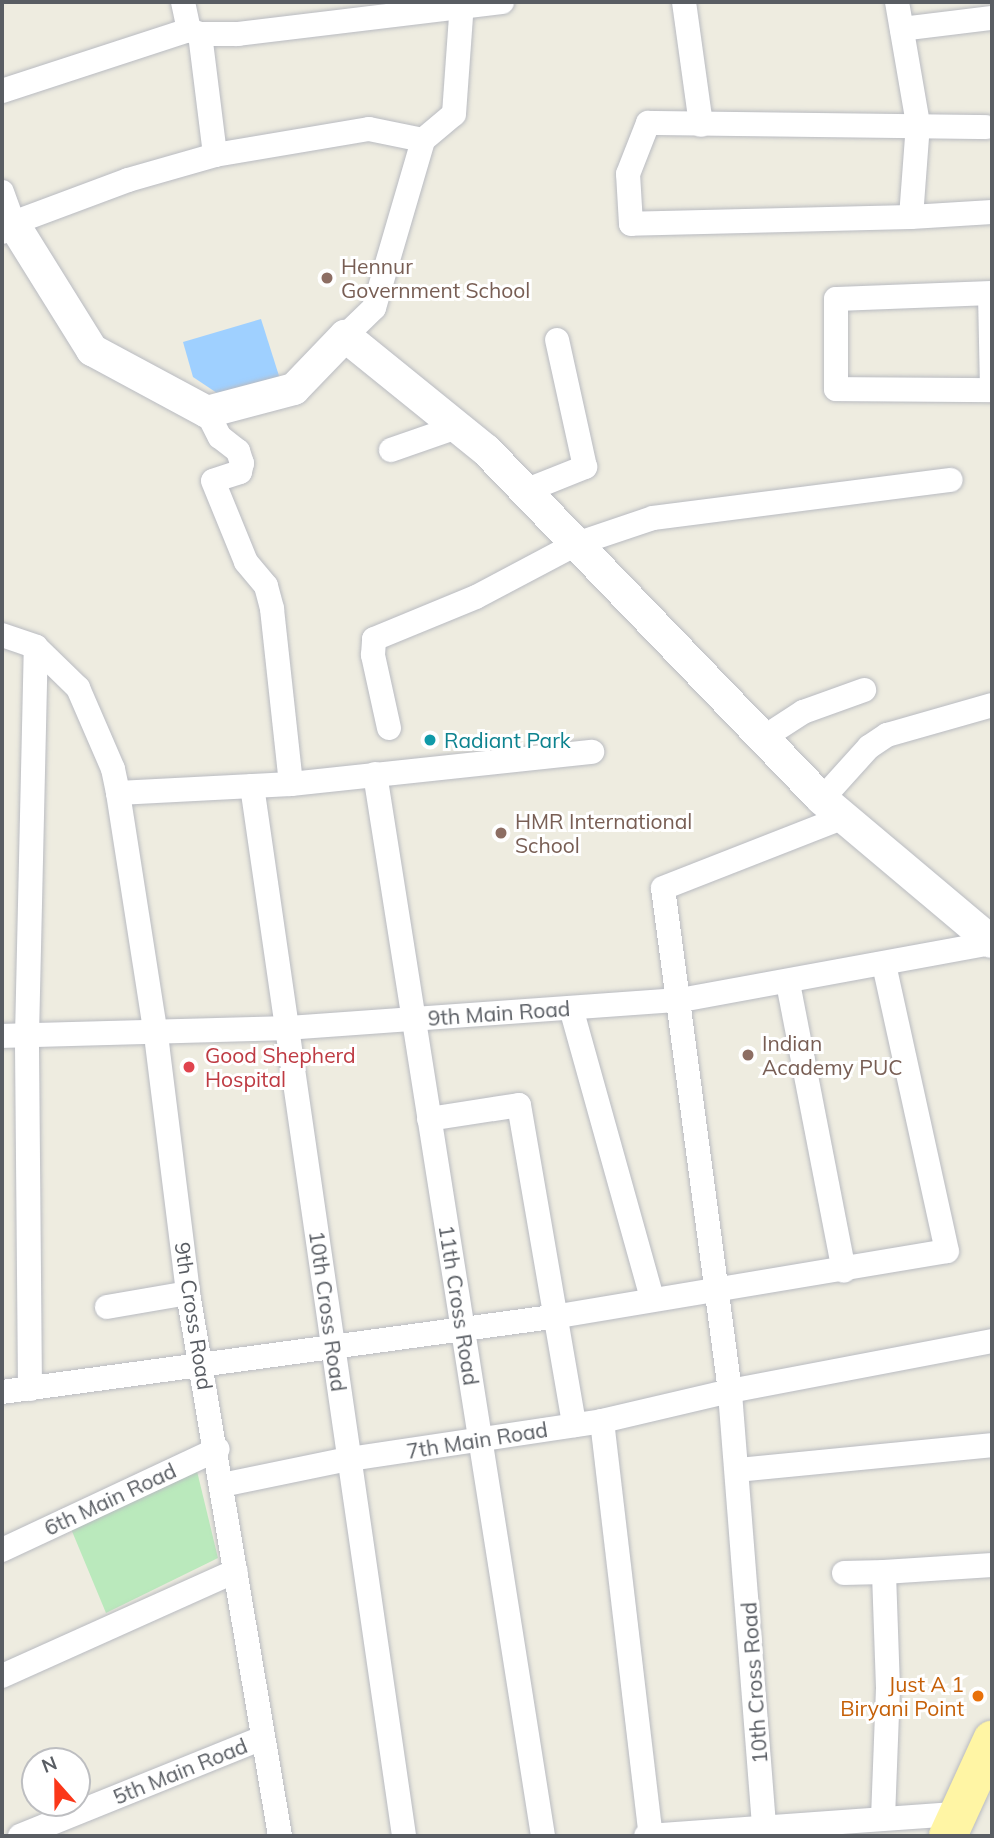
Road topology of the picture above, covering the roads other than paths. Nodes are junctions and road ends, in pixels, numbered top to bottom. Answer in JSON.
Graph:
{"nodes":[{"id":1,"x":183,"y":2,"type":"edge"},
{"id":2,"x":502,"y":2,"type":"edge"},
{"id":3,"x":684,"y":2,"type":"edge"},
{"id":4,"x":897,"y":2,"type":"edge"},
{"id":5,"x":462,"y":4,"type":"edge"},
{"id":6,"x":992,"y":18,"type":"edge"},
{"id":7,"x":902,"y":29,"type":"junction"},
{"id":8,"x":194,"y":32,"type":"junction"},
{"id":9,"x":2,"y":91,"type":"edge"},
{"id":10,"x":918,"y":124,"type":"junction"},
{"id":11,"x":701,"y":125,"type":"junction"},
{"id":12,"x":986,"y":127,"type":"dead end"},
{"id":13,"x":424,"y":140,"type":"junction"},
{"id":14,"x":215,"y":155,"type":"junction"},
{"id":15,"x":2,"y":192,"type":"edge"},
{"id":16,"x":992,"y":212,"type":"edge"},
{"id":17,"x":911,"y":217,"type":"junction"},
{"id":18,"x":7,"y":225,"type":"edge"},
{"id":19,"x":991,"y":293,"type":"edge"},
{"id":20,"x":345,"y":336,"type":"junction"},
{"id":21,"x":557,"y":340,"type":"dead end"},
{"id":22,"x":992,"y":388,"type":"edge"},
{"id":23,"x":207,"y":411,"type":"junction"},
{"id":24,"x":457,"y":427,"type":"junction"},
{"id":25,"x":391,"y":450,"type":"dead end"},
{"id":26,"x":951,"y":480,"type":"dead end"},
{"id":27,"x":525,"y":491,"type":"junction"},
{"id":28,"x":576,"y":544,"type":"junction"},
{"id":29,"x":2,"y":635,"type":"edge"},
{"id":30,"x":36,"y":647,"type":"junction"},
{"id":31,"x":864,"y":690,"type":"dead end"},
{"id":32,"x":992,"y":705,"type":"edge"},
{"id":33,"x":389,"y":728,"type":"dead end"},
{"id":34,"x":763,"y":738,"type":"junction"},
{"id":35,"x":592,"y":751,"type":"dead end"},
{"id":36,"x":375,"y":774,"type":"junction"},
{"id":37,"x":291,"y":785,"type":"junction"},
{"id":38,"x":252,"y":786,"type":"junction"},
{"id":39,"x":118,"y":793,"type":"junction"},
{"id":40,"x":833,"y":808,"type":"junction"},
{"id":41,"x":992,"y":942,"type":"edge"},
{"id":42,"x":884,"y":964,"type":"junction"},
{"id":43,"x":788,"y":983,"type":"junction"},
{"id":44,"x":681,"y":1000,"type":"junction"},
{"id":45,"x":571,"y":1008,"type":"junction"},
{"id":46,"x":413,"y":1019,"type":"junction"},
{"id":47,"x":287,"y":1028,"type":"junction"},
{"id":48,"x":156,"y":1035,"type":"junction"},
{"id":49,"x":2,"y":1036,"type":"edge"},
{"id":50,"x":26,"y":1036,"type":"junction"},
{"id":51,"x":429,"y":1119,"type":"junction"},
{"id":52,"x":844,"y":1271,"type":"junction"},
{"id":53,"x":716,"y":1290,"type":"junction"},
{"id":54,"x":188,"y":1293,"type":"junction"},
{"id":55,"x":652,"y":1299,"type":"junction"},
{"id":56,"x":107,"y":1307,"type":"dead end"},
{"id":57,"x":559,"y":1316,"type":"junction"},
{"id":58,"x":463,"y":1330,"type":"junction"},
{"id":59,"x":992,"y":1340,"type":"edge"},
{"id":60,"x":333,"y":1349,"type":"junction"},
{"id":61,"x":201,"y":1366,"type":"junction"},
{"id":62,"x":30,"y":1389,"type":"junction"},
{"id":63,"x":730,"y":1391,"type":"junction"},
{"id":64,"x":2,"y":1392,"type":"edge"},
{"id":65,"x":602,"y":1421,"type":"junction"},
{"id":66,"x":574,"y":1425,"type":"junction"},
{"id":67,"x":479,"y":1439,"type":"junction"},
{"id":68,"x":992,"y":1445,"type":"edge"},
{"id":69,"x":218,"y":1449,"type":"junction"},
{"id":70,"x":349,"y":1459,"type":"junction"},
{"id":71,"x":738,"y":1470,"type":"junction"},
{"id":72,"x":222,"y":1485,"type":"junction"},
{"id":73,"x":2,"y":1550,"type":"edge"},
{"id":74,"x":992,"y":1566,"type":"edge"},
{"id":75,"x":236,"y":1571,"type":"junction"},
{"id":76,"x":884,"y":1572,"type":"junction"},
{"id":77,"x":844,"y":1573,"type":"dead end"},
{"id":78,"x":2,"y":1676,"type":"edge"},
{"id":79,"x":262,"y":1738,"type":"junction"},
{"id":80,"x":992,"y":1740,"type":"edge"},
{"id":81,"x":883,"y":1818,"type":"junction"},
{"id":82,"x":765,"y":1825,"type":"junction"},
{"id":83,"x":952,"y":1825,"type":"edge"},
{"id":84,"x":722,"y":1833,"type":"edge"},
{"id":85,"x":20,"y":1836,"type":"edge"},
{"id":86,"x":280,"y":1836,"type":"edge"},
{"id":87,"x":404,"y":1836,"type":"edge"},
{"id":88,"x":543,"y":1836,"type":"edge"},
{"id":89,"x":648,"y":1836,"type":"edge"}],
"edges":[{"from":1,"to":8,"type":"street"},
{"from":2,"to":5,"type":"street"},
{"from":3,"to":11,"type":"street"},
{"from":4,"to":7,"type":"street"},
{"from":5,"to":8,"type":"street"},
{"from":5,"to":13,"type":"street"},
{"from":6,"to":7,"type":"street"},
{"from":7,"to":10,"type":"street"},
{"from":8,"to":9,"type":"street"},
{"from":8,"to":14,"type":"street"},
{"from":10,"to":11,"type":"street"},
{"from":10,"to":12,"type":"street"},
{"from":10,"to":17,"type":"street"},
{"from":11,"to":17,"type":"street"},
{"from":13,"to":14,"type":"street"},
{"from":13,"to":20,"type":"street"},
{"from":14,"to":18,"type":"street"},
{"from":15,"to":18,"type":"street"},
{"from":16,"to":17,"type":"street"},
{"from":18,"to":23,"type":"street"},
{"from":19,"to":22,"type":"street"},
{"from":19,"to":22,"type":"street"},
{"from":20,"to":23,"type":"street"},
{"from":20,"to":24,"type":"street"},
{"from":21,"to":27,"type":"street"},
{"from":23,"to":37,"type":"street"},
{"from":24,"to":25,"type":"street"},
{"from":24,"to":27,"type":"street"},
{"from":26,"to":28,"type":"street"},
{"from":27,"to":28,"type":"street"},
{"from":28,"to":33,"type":"street"},
{"from":28,"to":34,"type":"street"},
{"from":29,"to":30,"type":"street"},
{"from":30,"to":39,"type":"street"},
{"from":30,"to":50,"type":"street"},
{"from":31,"to":34,"type":"street"},
{"from":32,"to":40,"type":"street"},
{"from":34,"to":40,"type":"street"},
{"from":35,"to":36,"type":"street"},
{"from":36,"to":37,"type":"street"},
{"from":36,"to":46,"type":"street","name":"11th Cross Road"},
{"from":37,"to":38,"type":"street"},
{"from":38,"to":39,"type":"street"},
{"from":38,"to":47,"type":"street","name":"10th Cross Road"},
{"from":39,"to":48,"type":"street","name":"9th Cross Road"},
{"from":40,"to":41,"type":"street"},
{"from":40,"to":44,"type":"street","name":"10th Cross Road"},
{"from":41,"to":42,"type":"street","name":"9th Main Road"},
{"from":42,"to":43,"type":"street","name":"9th Main Road"},
{"from":42,"to":52,"type":"street"},
{"from":43,"to":44,"type":"street","name":"9th Main Road"},
{"from":43,"to":52,"type":"street"},
{"from":44,"to":45,"type":"street","name":"9th Main Road"},
{"from":44,"to":53,"type":"street","name":"10th Cross Road"},
{"from":45,"to":46,"type":"street","name":"9th Main Road"},
{"from":45,"to":55,"type":"street"},
{"from":46,"to":47,"type":"street","name":"9th Main Road"},
{"from":46,"to":51,"type":"street","name":"11th Cross Road"},
{"from":47,"to":48,"type":"street","name":"9th Main Road"},
{"from":47,"to":60,"type":"street","name":"10th Cross Road"},
{"from":48,"to":50,"type":"street","name":"9th Main Road"},
{"from":48,"to":54,"type":"street","name":"9th Cross Road"},
{"from":49,"to":50,"type":"street","name":"9th Main Road"},
{"from":50,"to":62,"type":"street"},
{"from":51,"to":57,"type":"street"},
{"from":51,"to":58,"type":"street","name":"11th Cross Road"},
{"from":52,"to":53,"type":"street"},
{"from":53,"to":55,"type":"street"},
{"from":53,"to":63,"type":"street","name":"10th Cross Road"},
{"from":54,"to":56,"type":"street"},
{"from":54,"to":61,"type":"street","name":"9th Cross Road"},
{"from":55,"to":57,"type":"street"},
{"from":57,"to":58,"type":"street"},
{"from":57,"to":66,"type":"street"},
{"from":58,"to":60,"type":"street"},
{"from":58,"to":67,"type":"street","name":"11th Cross Road"},
{"from":59,"to":63,"type":"street","name":"7th Main Road"},
{"from":60,"to":61,"type":"street"},
{"from":60,"to":70,"type":"street","name":"10th Cross Road"},
{"from":61,"to":62,"type":"street"},
{"from":61,"to":69,"type":"street","name":"9th Cross Road"},
{"from":62,"to":64,"type":"street"},
{"from":63,"to":65,"type":"street","name":"7th Main Road"},
{"from":63,"to":71,"type":"street","name":"10th Cross Road"},
{"from":65,"to":66,"type":"street","name":"7th Main Road"},
{"from":65,"to":89,"type":"street"},
{"from":66,"to":67,"type":"street","name":"7th Main Road"},
{"from":67,"to":70,"type":"street","name":"7th Main Road"},
{"from":67,"to":88,"type":"street","name":"11th Cross Road"},
{"from":68,"to":71,"type":"street"},
{"from":69,"to":72,"type":"street","name":"9th Cross Road"},
{"from":69,"to":73,"type":"street","name":"6th Main Road"},
{"from":70,"to":72,"type":"street","name":"7th Main Road"},
{"from":70,"to":87,"type":"street","name":"10th Cross Road"},
{"from":71,"to":82,"type":"street","name":"10th Cross Road"},
{"from":72,"to":75,"type":"street","name":"9th Cross Road"},
{"from":74,"to":76,"type":"street"},
{"from":75,"to":78,"type":"street"},
{"from":75,"to":79,"type":"street","name":"9th Cross Road"},
{"from":76,"to":77,"type":"street"},
{"from":76,"to":81,"type":"street"},
{"from":79,"to":85,"type":"street","name":"5th Main Road"},
{"from":79,"to":86,"type":"street","name":"9th Cross Road"},
{"from":80,"to":83,"type":"main road"},
{"from":81,"to":82,"type":"street"},
{"from":81,"to":83,"type":"street"},
{"from":82,"to":84,"type":"street"},
{"from":84,"to":89,"type":"street"}]}
